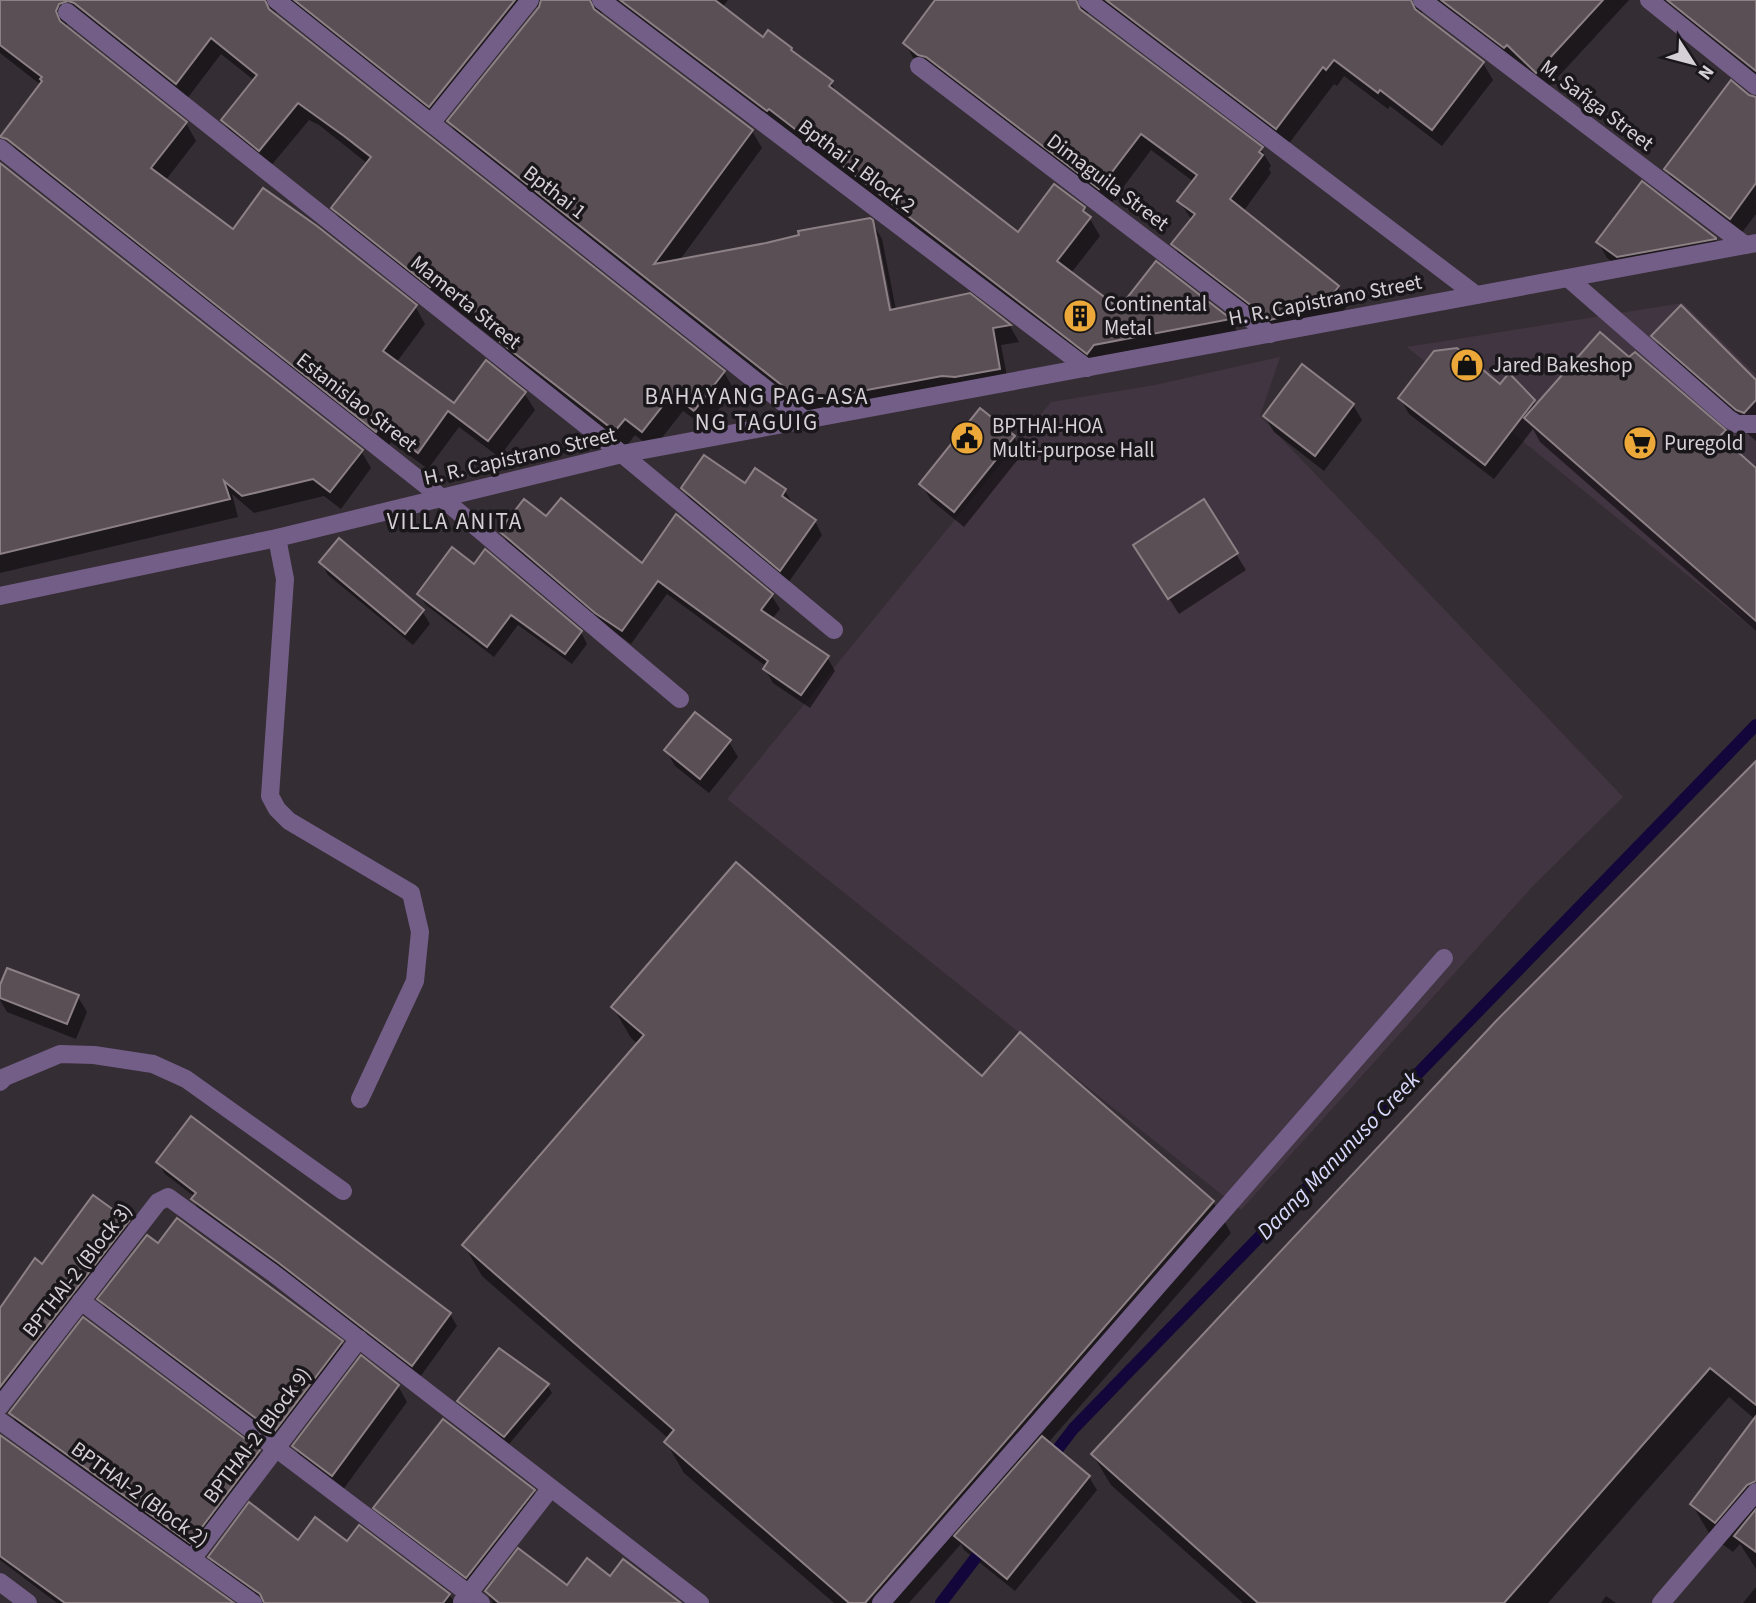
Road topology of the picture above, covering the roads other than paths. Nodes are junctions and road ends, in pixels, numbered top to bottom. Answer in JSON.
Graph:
{"nodes":[{"id":1,"x":276,"y":0,"type":"edge"},
{"id":2,"x":530,"y":0,"type":"edge"},
{"id":3,"x":601,"y":0,"type":"edge"},
{"id":4,"x":1087,"y":0,"type":"edge"},
{"id":5,"x":1422,"y":0,"type":"edge"},
{"id":6,"x":1649,"y":0,"type":"edge"},
{"id":7,"x":67,"y":12,"type":"dead end"},
{"id":8,"x":919,"y":66,"type":"dead end"},
{"id":9,"x":1756,"y":86,"type":"edge"},
{"id":10,"x":431,"y":123,"type":"junction"},
{"id":11,"x":0,"y":148,"type":"edge"},
{"id":12,"x":1751,"y":244,"type":"edge"},
{"id":13,"x":1567,"y":278,"type":"junction"},
{"id":14,"x":1476,"y":295,"type":"junction"},
{"id":15,"x":1270,"y":334,"type":"junction"},
{"id":16,"x":1087,"y":368,"type":"junction"},
{"id":17,"x":805,"y":420,"type":"junction"},
{"id":18,"x":1756,"y":424,"type":"edge"},
{"id":19,"x":622,"y":454,"type":"junction"},
{"id":20,"x":442,"y":498,"type":"junction"},
{"id":21,"x":277,"y":538,"type":"junction"},
{"id":22,"x":0,"y":596,"type":"edge"},
{"id":23,"x":834,"y":630,"type":"dead end"},
{"id":24,"x":680,"y":699,"type":"dead end"},
{"id":25,"x":1444,"y":958,"type":"dead end"},
{"id":26,"x":2,"y":1078,"type":"edge"},
{"id":27,"x":360,"y":1099,"type":"dead end"},
{"id":28,"x":343,"y":1191,"type":"dead end"},
{"id":29,"x":81,"y":1301,"type":"junction"},
{"id":30,"x":359,"y":1339,"type":"junction"},
{"id":31,"x":0,"y":1406,"type":"edge"},
{"id":32,"x":0,"y":1421,"type":"edge"},
{"id":33,"x":276,"y":1448,"type":"junction"},
{"id":34,"x":550,"y":1489,"type":"junction"},
{"id":35,"x":1756,"y":1492,"type":"edge"},
{"id":36,"x":192,"y":1559,"type":"junction"},
{"id":37,"x":0,"y":1582,"type":"edge"},
{"id":38,"x":471,"y":1600,"type":"edge"},
{"id":39,"x":28,"y":1603,"type":"edge"},
{"id":40,"x":253,"y":1603,"type":"edge"},
{"id":41,"x":700,"y":1603,"type":"edge"},
{"id":42,"x":881,"y":1603,"type":"edge"},
{"id":43,"x":1661,"y":1603,"type":"edge"}],
"edges":[{"from":1,"to":10,"type":"street","name":"Bpthai 1"},
{"from":2,"to":10,"type":"street"},
{"from":3,"to":16,"type":"street","name":"Bpthai 1 Block 2"},
{"from":4,"to":14,"type":"street"},
{"from":5,"to":12,"type":"street","name":"M. Sañga Street"},
{"from":6,"to":9,"type":"street"},
{"from":7,"to":19,"type":"street","name":"Mamerta Street"},
{"from":8,"to":15,"type":"street","name":"Dimaguila Street"},
{"from":10,"to":17,"type":"street","name":"Bpthai 1"},
{"from":11,"to":20,"type":"street","name":"Estanislao Street"},
{"from":12,"to":13,"type":"street","name":"H. R. Capistrano Street"},
{"from":13,"to":14,"type":"street","name":"H. R. Capistrano Street"},
{"from":13,"to":18,"type":"street"},
{"from":14,"to":15,"type":"street","name":"H. R. Capistrano Street"},
{"from":15,"to":16,"type":"street","name":"H. R. Capistrano Street"},
{"from":16,"to":17,"type":"street","name":"H. R. Capistrano Street"},
{"from":17,"to":19,"type":"street","name":"H. R. Capistrano Street"},
{"from":19,"to":20,"type":"street","name":"H. R. Capistrano Street"},
{"from":19,"to":23,"type":"street","name":"Mamerta Street"},
{"from":20,"to":21,"type":"street","name":"H. R. Capistrano Street"},
{"from":20,"to":24,"type":"street","name":"Estanislao Street"},
{"from":21,"to":22,"type":"street","name":"H. R. Capistrano Street"},
{"from":21,"to":27,"type":"street"},
{"from":25,"to":42,"type":"street"},
{"from":26,"to":28,"type":"street"},
{"from":29,"to":30,"type":"street","name":"BPTHAI-2 (Block 3)"},
{"from":29,"to":31,"type":"street","name":"BPTHAI-2 (Block 3)"},
{"from":29,"to":33,"type":"street"},
{"from":30,"to":33,"type":"street","name":"BPTHAI-2 (Block 9)"},
{"from":30,"to":34,"type":"street"},
{"from":32,"to":36,"type":"street","name":"BPTHAI-2 (Block 2)"},
{"from":33,"to":36,"type":"street","name":"BPTHAI-2 (Block 9)"},
{"from":33,"to":38,"type":"street"},
{"from":34,"to":38,"type":"street"},
{"from":34,"to":41,"type":"street"},
{"from":35,"to":43,"type":"street"},
{"from":36,"to":40,"type":"street","name":"BPTHAI-2 (Block 2)"},
{"from":37,"to":39,"type":"street"}]}
